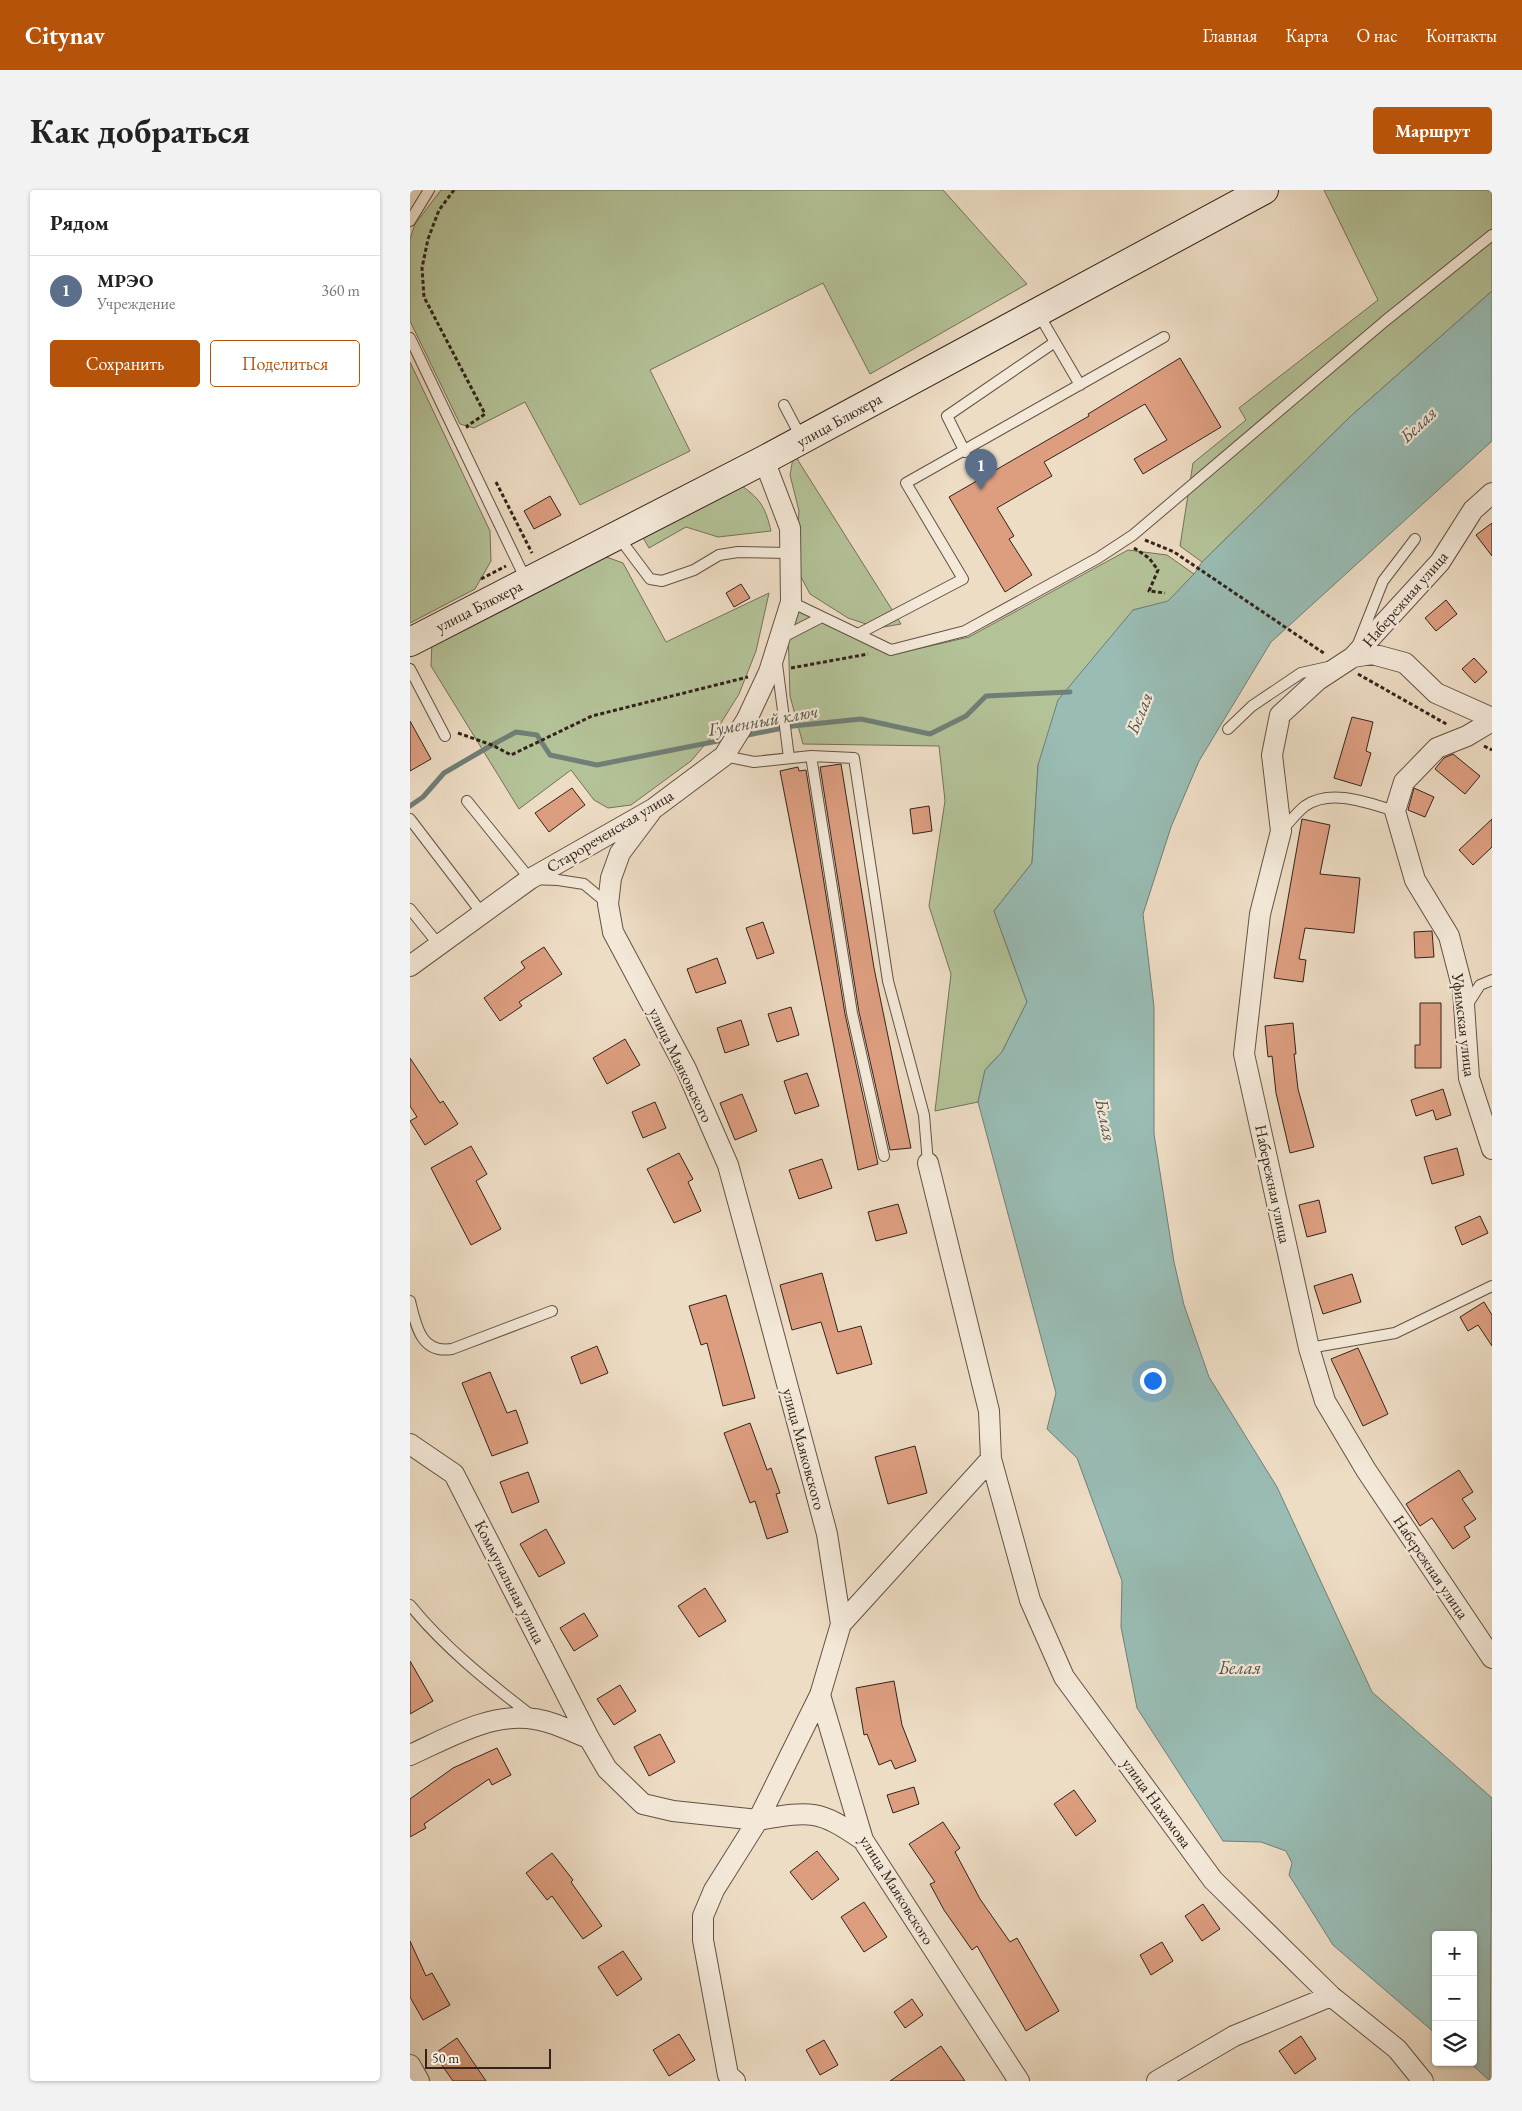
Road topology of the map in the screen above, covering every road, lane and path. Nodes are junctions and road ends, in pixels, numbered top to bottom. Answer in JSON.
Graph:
{"nodes":[{"id":1,"x":429,"y":190,"type":"edge"},
{"id":2,"x":454,"y":190,"type":"edge"},
{"id":3,"x":1264,"y":190,"type":"edge"},
{"id":4,"x":410,"y":221,"type":"edge"},
{"id":5,"x":1492,"y":235,"type":"edge"},
{"id":6,"x":1037,"y":312,"type":"junction"},
{"id":7,"x":1164,"y":337,"type":"dead end"},
{"id":8,"x":410,"y":338,"type":"edge"},
{"id":9,"x":1055,"y":342,"type":"junction"},
{"id":10,"x":1080,"y":385,"type":"junction"},
{"id":11,"x":784,"y":405,"type":"dead end"},
{"id":12,"x":471,"y":434,"type":"dead end"},
{"id":13,"x":802,"y":440,"type":"junction"},
{"id":14,"x":964,"y":452,"type":"junction"},
{"id":15,"x":764,"y":460,"type":"junction"},
{"id":16,"x":493,"y":476,"type":"dead end"},
{"id":17,"x":1492,"y":493,"type":"edge"},
{"id":18,"x":617,"y":535,"type":"junction"},
{"id":19,"x":1133,"y":535,"type":"junction"},
{"id":20,"x":1415,"y":539,"type":"dead end"},
{"id":21,"x":1123,"y":541,"type":"junction"},
{"id":22,"x":532,"y":553,"type":"dead end"},
{"id":23,"x":790,"y":553,"type":"junction"},
{"id":24,"x":527,"y":581,"type":"junction"},
{"id":25,"x":1165,"y":593,"type":"dead end"},
{"id":26,"x":791,"y":602,"type":"junction"},
{"id":27,"x":822,"y":617,"type":"junction"},
{"id":28,"x":858,"y":634,"type":"junction"},
{"id":29,"x":410,"y":642,"type":"edge"},
{"id":30,"x":777,"y":645,"type":"junction"},
{"id":31,"x":891,"y":650,"type":"junction"},
{"id":32,"x":1347,"y":660,"type":"junction"},
{"id":33,"x":410,"y":669,"type":"edge"},
{"id":34,"x":773,"y":671,"type":"junction"},
{"id":35,"x":1492,"y":720,"type":"edge"},
{"id":36,"x":1228,"y":729,"type":"dead end"},
{"id":37,"x":445,"y":736,"type":"joint"},
{"id":38,"x":1468,"y":736,"type":"junction"},
{"id":39,"x":1492,"y":750,"type":"edge"},
{"id":40,"x":724,"y":756,"type":"junction"},
{"id":41,"x":811,"y":756,"type":"junction"},
{"id":42,"x":789,"y":758,"type":"junction"},
{"id":43,"x":467,"y":801,"type":"dead end"},
{"id":44,"x":653,"y":808,"type":"junction"},
{"id":45,"x":1394,"y":811,"type":"junction"},
{"id":46,"x":410,"y":819,"type":"edge"},
{"id":47,"x":1281,"y":831,"type":"junction"},
{"id":48,"x":530,"y":879,"type":"junction"},
{"id":49,"x":608,"y":904,"type":"junction"},
{"id":50,"x":410,"y":909,"type":"edge"},
{"id":51,"x":481,"y":912,"type":"junction"},
{"id":52,"x":439,"y":945,"type":"junction"},
{"id":53,"x":410,"y":966,"type":"edge"},
{"id":54,"x":1492,"y":980,"type":"edge"},
{"id":55,"x":1464,"y":1010,"type":"junction"},
{"id":56,"x":1492,"y":1149,"type":"edge"},
{"id":57,"x":884,"y":1156,"type":"dead end"},
{"id":58,"x":928,"y":1163,"type":"joint"},
{"id":59,"x":1492,"y":1286,"type":"edge"},
{"id":60,"x":410,"y":1301,"type":"edge"},
{"id":61,"x":552,"y":1311,"type":"dead end"},
{"id":62,"x":1309,"y":1348,"type":"junction"},
{"id":63,"x":410,"y":1444,"type":"edge"},
{"id":64,"x":991,"y":1459,"type":"junction"},
{"id":65,"x":410,"y":1605,"type":"edge"},
{"id":66,"x":842,"y":1624,"type":"junction"},
{"id":67,"x":1492,"y":1658,"type":"edge"},
{"id":68,"x":820,"y":1695,"type":"junction"},
{"id":69,"x":534,"y":1719,"type":"junction"},
{"id":70,"x":589,"y":1738,"type":"junction"},
{"id":71,"x":410,"y":1755,"type":"edge"},
{"id":72,"x":758,"y":1820,"type":"junction"},
{"id":73,"x":863,"y":1840,"type":"junction"},
{"id":74,"x":1331,"y":1996,"type":"junction"},
{"id":75,"x":410,"y":2065,"type":"edge"},
{"id":76,"x":729,"y":2079,"type":"edge"},
{"id":77,"x":419,"y":2081,"type":"edge"},
{"id":78,"x":1019,"y":2081,"type":"edge"},
{"id":79,"x":1157,"y":2081,"type":"edge"},
{"id":80,"x":1423,"y":2081,"type":"edge"}],
"edges":[{"from":1,"to":4,"type":"lane"},
{"from":2,"to":12,"type":"path"},
{"from":3,"to":6,"type":"main road","name":"улица Блюхера"},
{"from":5,"to":19,"type":"lane"},
{"from":6,"to":9,"type":"lane"},
{"from":6,"to":13,"type":"main road","name":"улица Блюхера"},
{"from":7,"to":10,"type":"lane"},
{"from":8,"to":24,"type":"lane"},
{"from":9,"to":10,"type":"lane"},
{"from":9,"to":14,"type":"lane"},
{"from":10,"to":14,"type":"lane"},
{"from":11,"to":13,"type":"lane"},
{"from":13,"to":15,"type":"main road","name":"улица Блюхера"},
{"from":14,"to":28,"type":"lane"},
{"from":15,"to":18,"type":"main road","name":"улица Блюхера"},
{"from":15,"to":23,"type":"street","name":"Старореченская улица"},
{"from":16,"to":22,"type":"path"},
{"from":17,"to":32,"type":"street","name":"Набережная улица"},
{"from":18,"to":23,"type":"lane"},
{"from":18,"to":24,"type":"main road","name":"улица Блюхера"},
{"from":19,"to":21,"type":"lane"},
{"from":19,"to":32,"type":"path"},
{"from":20,"to":32,"type":"lane"},
{"from":21,"to":25,"type":"path"},
{"from":21,"to":31,"type":"lane"},
{"from":23,"to":26,"type":"street","name":"Старореченская улица"},
{"from":24,"to":29,"type":"main road","name":"улица Блюхера"},
{"from":26,"to":27,"type":"lane"},
{"from":26,"to":30,"type":"street","name":"Старореченская улица"},
{"from":27,"to":28,"type":"lane"},
{"from":27,"to":30,"type":"lane"},
{"from":28,"to":31,"type":"lane"},
{"from":30,"to":34,"type":"street","name":"Старореченская улица"},
{"from":31,"to":34,"type":"path"},
{"from":32,"to":35,"type":"street"},
{"from":32,"to":36,"type":"lane"},
{"from":32,"to":38,"type":"path"},
{"from":32,"to":47,"type":"street","name":"Набережная улица"},
{"from":33,"to":37,"type":"lane"},
{"from":34,"to":37,"type":"path"},
{"from":34,"to":40,"type":"street","name":"Старореченская улица"},
{"from":34,"to":42,"type":"lane"},
{"from":35,"to":38,"type":"street"},
{"from":38,"to":39,"type":"path"},
{"from":38,"to":45,"type":"street"},
{"from":40,"to":42,"type":"lane"},
{"from":40,"to":44,"type":"street","name":"Старореченская улица"},
{"from":41,"to":42,"type":"lane"},
{"from":41,"to":57,"type":"lane"},
{"from":41,"to":58,"type":"lane"},
{"from":43,"to":48,"type":"lane"},
{"from":44,"to":48,"type":"street","name":"Старореченская улица"},
{"from":44,"to":49,"type":"street","name":"улица Маяковского"},
{"from":45,"to":47,"type":"lane"},
{"from":45,"to":55,"type":"street","name":"Уфимская улица"},
{"from":46,"to":51,"type":"lane"},
{"from":47,"to":62,"type":"street","name":"Набережная улица"},
{"from":48,"to":49,"type":"lane"},
{"from":48,"to":51,"type":"street","name":"Старореченская улица"},
{"from":49,"to":66,"type":"street","name":"улица Маяковского"},
{"from":50,"to":52,"type":"lane"},
{"from":51,"to":52,"type":"street","name":"Старореченская улица"},
{"from":52,"to":53,"type":"street","name":"Старореченская улица"},
{"from":54,"to":55,"type":"lane"},
{"from":55,"to":56,"type":"street","name":"Уфимская улица"},
{"from":58,"to":64,"type":"street","name":"улица Нахимова"},
{"from":59,"to":62,"type":"lane"},
{"from":60,"to":61,"type":"lane"},
{"from":62,"to":67,"type":"street","name":"Набережная улица"},
{"from":63,"to":70,"type":"street","name":"Коммунальная улица"},
{"from":64,"to":66,"type":"street"},
{"from":64,"to":74,"type":"street","name":"улица Нахимова"},
{"from":65,"to":69,"type":"lane"},
{"from":66,"to":68,"type":"street","name":"улица Маяковского"},
{"from":68,"to":72,"type":"street"},
{"from":68,"to":73,"type":"street","name":"улица Маяковского"},
{"from":69,"to":70,"type":"street"},
{"from":69,"to":71,"type":"street"},
{"from":70,"to":72,"type":"street","name":"Коммунальная улица"},
{"from":72,"to":73,"type":"street","name":"Коммунальная улица"},
{"from":72,"to":76,"type":"street"},
{"from":73,"to":78,"type":"street","name":"улица Маяковского"},
{"from":74,"to":79,"type":"street"},
{"from":74,"to":80,"type":"street","name":"улица Нахимова"},
{"from":75,"to":77,"type":"street"}]}
